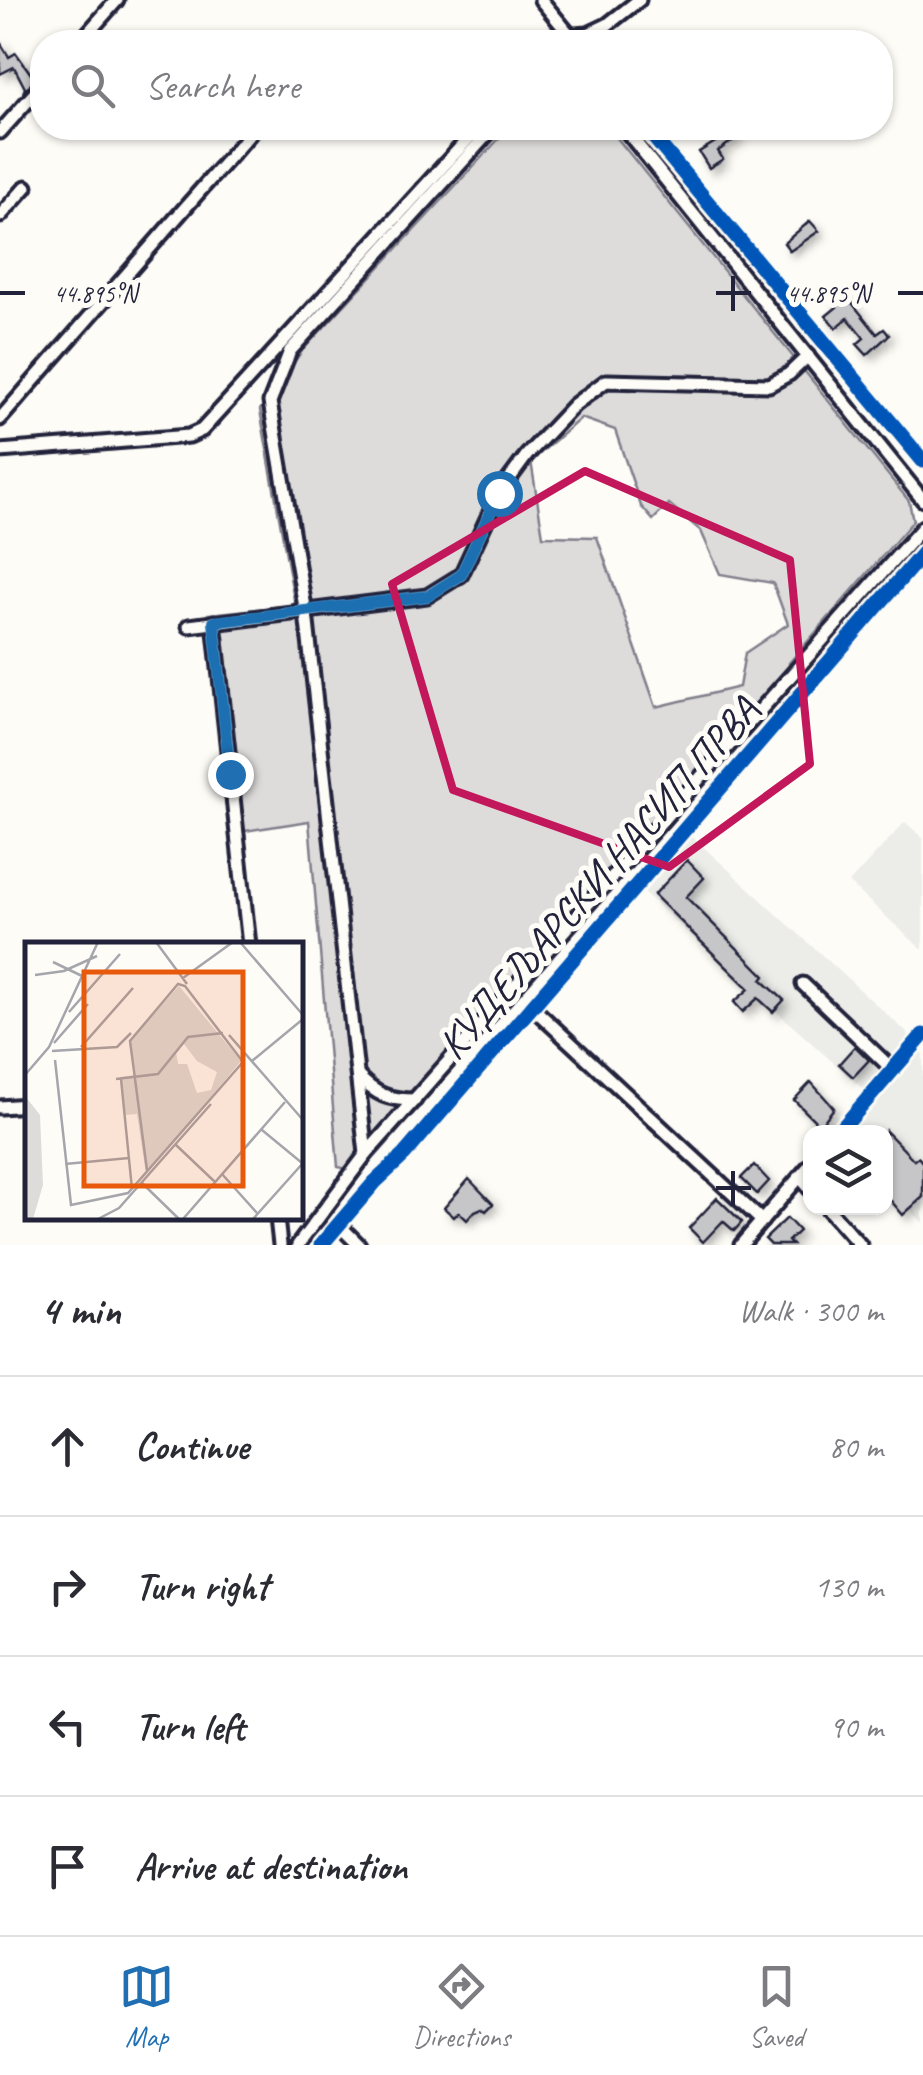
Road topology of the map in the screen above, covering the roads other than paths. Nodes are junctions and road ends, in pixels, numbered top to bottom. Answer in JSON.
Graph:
{"nodes":[{"id":1,"x":118,"y":0,"type":"edge"},
{"id":2,"x":541,"y":0,"type":"edge"},
{"id":3,"x":639,"y":0,"type":"edge"},
{"id":4,"x":91,"y":30,"type":"edge"},
{"id":5,"x":566,"y":30,"type":"edge"},
{"id":6,"x":596,"y":30,"type":"edge"},
{"id":7,"x":30,"y":98,"type":"edge"},
{"id":8,"x":0,"y":132,"type":"edge"},
{"id":9,"x":244,"y":140,"type":"edge"},
{"id":10,"x":467,"y":140,"type":"edge"},
{"id":11,"x":482,"y":140,"type":"edge"},
{"id":12,"x":634,"y":140,"type":"edge"},
{"id":13,"x":656,"y":140,"type":"edge"},
{"id":14,"x":26,"y":187,"type":"dead end"},
{"id":15,"x":0,"y":216,"type":"edge"},
{"id":16,"x":808,"y":356,"type":"junction"},
{"id":17,"x":0,"y":419,"type":"edge"},
{"id":18,"x":0,"y":451,"type":"edge"},
{"id":19,"x":923,"y":460,"type":"edge"},
{"id":20,"x":923,"y":500,"type":"edge"},
{"id":21,"x":923,"y":527,"type":"edge"},
{"id":22,"x":923,"y":553,"type":"edge"},
{"id":23,"x":306,"y":613,"type":"junction"},
{"id":24,"x":214,"y":622,"type":"junction"},
{"id":25,"x":189,"y":626,"type":"dead end"},
{"id":26,"x":249,"y":942,"type":"edge"},
{"id":27,"x":803,"y":984,"type":"dead end"},
{"id":28,"x":532,"y":1007,"type":"junction"},
{"id":29,"x":923,"y":1035,"type":"edge"},
{"id":30,"x":893,"y":1070,"type":"junction"},
{"id":31,"x":358,"y":1076,"type":"junction"},
{"id":32,"x":416,"y":1100,"type":"junction"},
{"id":33,"x":25,"y":1105,"type":"edge"},
{"id":34,"x":0,"y":1107,"type":"edge"},
{"id":35,"x":844,"y":1125,"type":"edge"},
{"id":36,"x":366,"y":1154,"type":"junction"},
{"id":37,"x":803,"y":1173,"type":"edge"},
{"id":38,"x":800,"y":1177,"type":"junction"},
{"id":39,"x":803,"y":1181,"type":"edge"},
{"id":40,"x":833,"y":1215,"type":"edge"},
{"id":41,"x":277,"y":1220,"type":"edge"},
{"id":42,"x":762,"y":1221,"type":"junction"},
{"id":43,"x":339,"y":1224,"type":"junction"},
{"id":44,"x":280,"y":1245,"type":"edge"},
{"id":45,"x":298,"y":1245,"type":"edge"},
{"id":46,"x":321,"y":1245,"type":"edge"},
{"id":47,"x":359,"y":1245,"type":"edge"},
{"id":48,"x":741,"y":1245,"type":"edge"},
{"id":49,"x":860,"y":1245,"type":"edge"}],
"edges":[{"from":1,"to":4,"type":"street"},
{"from":2,"to":5,"type":"street"},
{"from":3,"to":6,"type":"street"},
{"from":7,"to":8,"type":"street"},
{"from":9,"to":17,"type":"street"},
{"from":10,"to":18,"type":"street"},
{"from":11,"to":23,"type":"street"},
{"from":12,"to":16,"type":"street"},
{"from":13,"to":19,"type":"street"},
{"from":14,"to":15,"type":"street"},
{"from":16,"to":20,"type":"street"},
{"from":16,"to":23,"type":"street"},
{"from":21,"to":32,"type":"street"},
{"from":22,"to":28,"type":"street","name":"КУДЕЉАРСКИ НАСИП ПРВА"},
{"from":23,"to":24,"type":"street"},
{"from":23,"to":31,"type":"street"},
{"from":24,"to":25,"type":"street"},
{"from":24,"to":26,"type":"street"},
{"from":27,"to":30,"type":"street"},
{"from":28,"to":42,"type":"street"},
{"from":28,"to":43,"type":"street","name":"КУДЕЉАРСКИ НАСИП ПРВА"},
{"from":29,"to":30,"type":"street"},
{"from":30,"to":35,"type":"street"},
{"from":31,"to":32,"type":"street"},
{"from":31,"to":36,"type":"street"},
{"from":32,"to":36,"type":"street"},
{"from":33,"to":34,"type":"street"},
{"from":36,"to":45,"type":"street"},
{"from":37,"to":38,"type":"street"},
{"from":38,"to":39,"type":"street"},
{"from":38,"to":42,"type":"street"},
{"from":40,"to":49,"type":"street"},
{"from":41,"to":44,"type":"street"},
{"from":42,"to":48,"type":"street"},
{"from":43,"to":46,"type":"street","name":"КУДЕЉАРСКИ НАСИП ПРВА"},
{"from":43,"to":47,"type":"street"}]}
